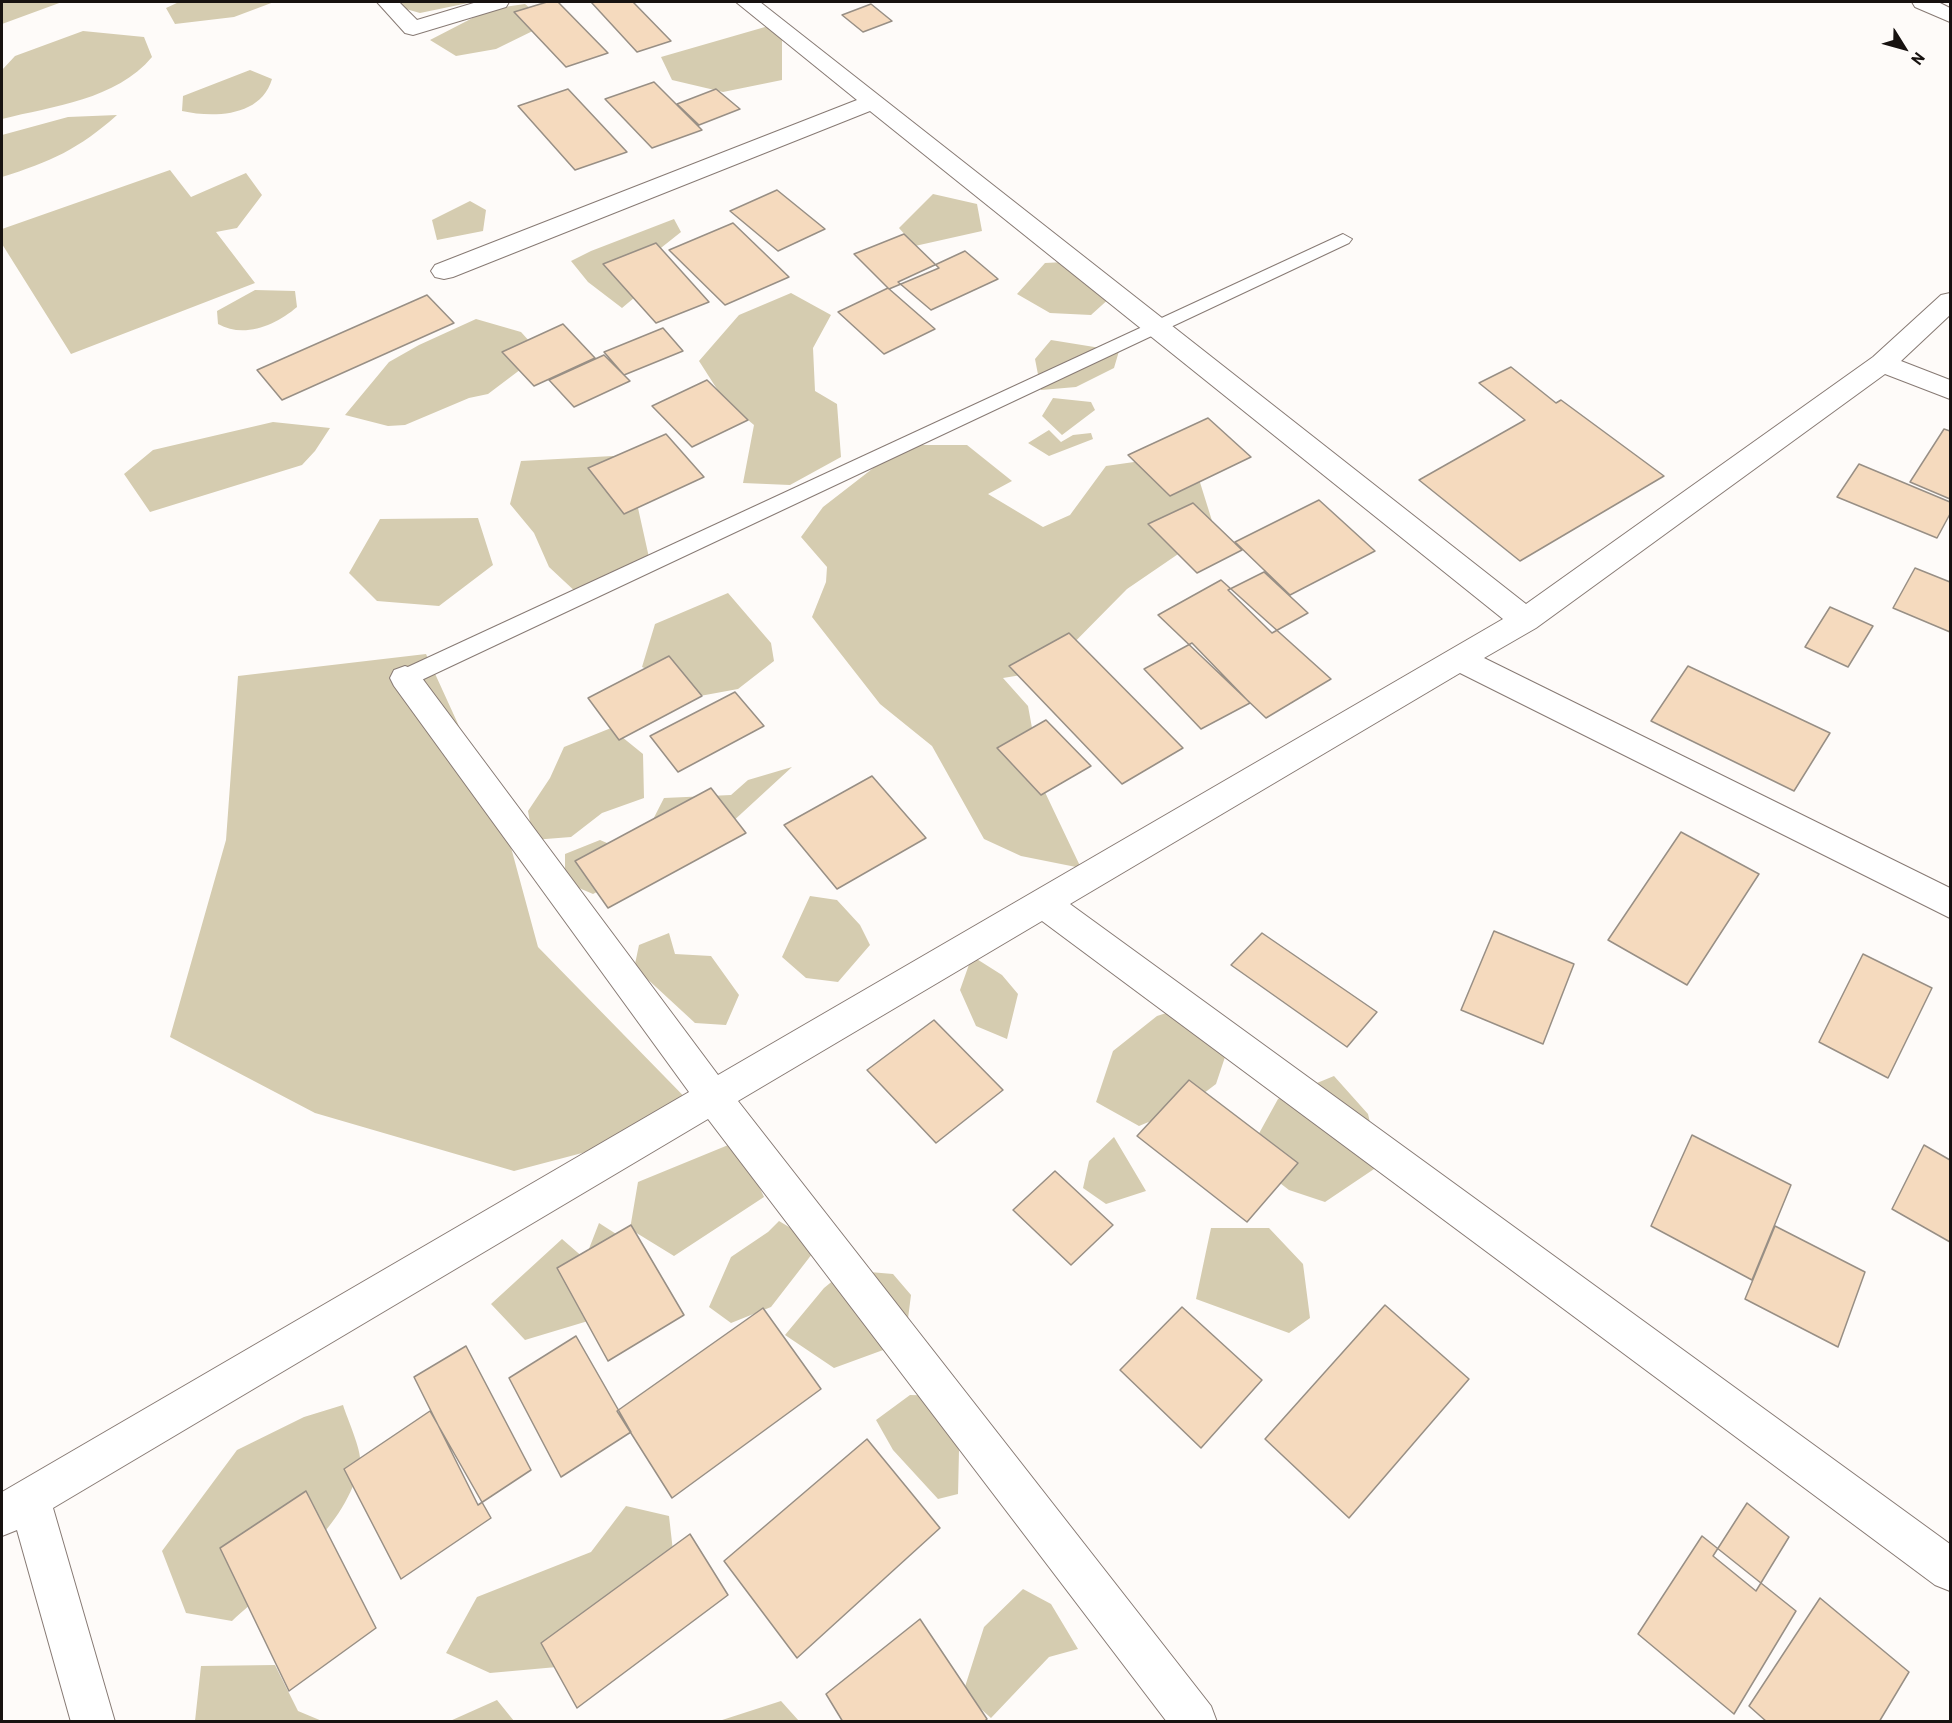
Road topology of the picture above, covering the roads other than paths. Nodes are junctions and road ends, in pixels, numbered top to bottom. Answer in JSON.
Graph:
{"nodes":[{"id":1,"x":387,"y":2,"type":"edge"},
{"id":2,"x":498,"y":2,"type":"edge"},
{"id":3,"x":747,"y":2,"type":"edge"},
{"id":4,"x":1923,"y":2,"type":"edge"},
{"id":5,"x":1950,"y":16,"type":"edge"},
{"id":6,"x":873,"y":102,"type":"junction"},
{"id":7,"x":1343,"y":239,"type":"dead end"},
{"id":8,"x":444,"y":271,"type":"dead end"},
{"id":9,"x":1950,"y":301,"type":"edge"},
{"id":10,"x":1156,"y":327,"type":"junction"},
{"id":11,"x":1882,"y":363,"type":"junction"},
{"id":12,"x":1950,"y":390,"type":"edge"},
{"id":13,"x":1525,"y":620,"type":"junction"},
{"id":14,"x":1457,"y":658,"type":"junction"},
{"id":15,"x":405,"y":678,"type":"joint"},
{"id":16,"x":1042,"y":902,"type":"junction"},
{"id":17,"x":1950,"y":904,"type":"edge"},
{"id":18,"x":714,"y":1098,"type":"junction"},
{"id":19,"x":15,"y":1506,"type":"edge"},
{"id":20,"x":1950,"y":1570,"type":"edge"},
{"id":21,"x":93,"y":1722,"type":"edge"},
{"id":22,"x":1195,"y":1722,"type":"edge"}],
"edges":[{"from":1,"to":2,"type":"street"},
{"from":3,"to":6,"type":"street"},
{"from":4,"to":5,"type":"street"},
{"from":6,"to":8,"type":"street"},
{"from":6,"to":10,"type":"street"},
{"from":7,"to":10,"type":"lane"},
{"from":9,"to":11,"type":"street"},
{"from":10,"to":13,"type":"street"},
{"from":10,"to":15,"type":"lane"},
{"from":11,"to":12,"type":"street"},
{"from":11,"to":13,"type":"street"},
{"from":13,"to":14,"type":"street"},
{"from":14,"to":16,"type":"street"},
{"from":14,"to":17,"type":"street"},
{"from":15,"to":18,"type":"street"},
{"from":16,"to":18,"type":"street"},
{"from":16,"to":20,"type":"street"},
{"from":18,"to":19,"type":"street"},
{"from":18,"to":22,"type":"street"},
{"from":19,"to":21,"type":"street"}]}
